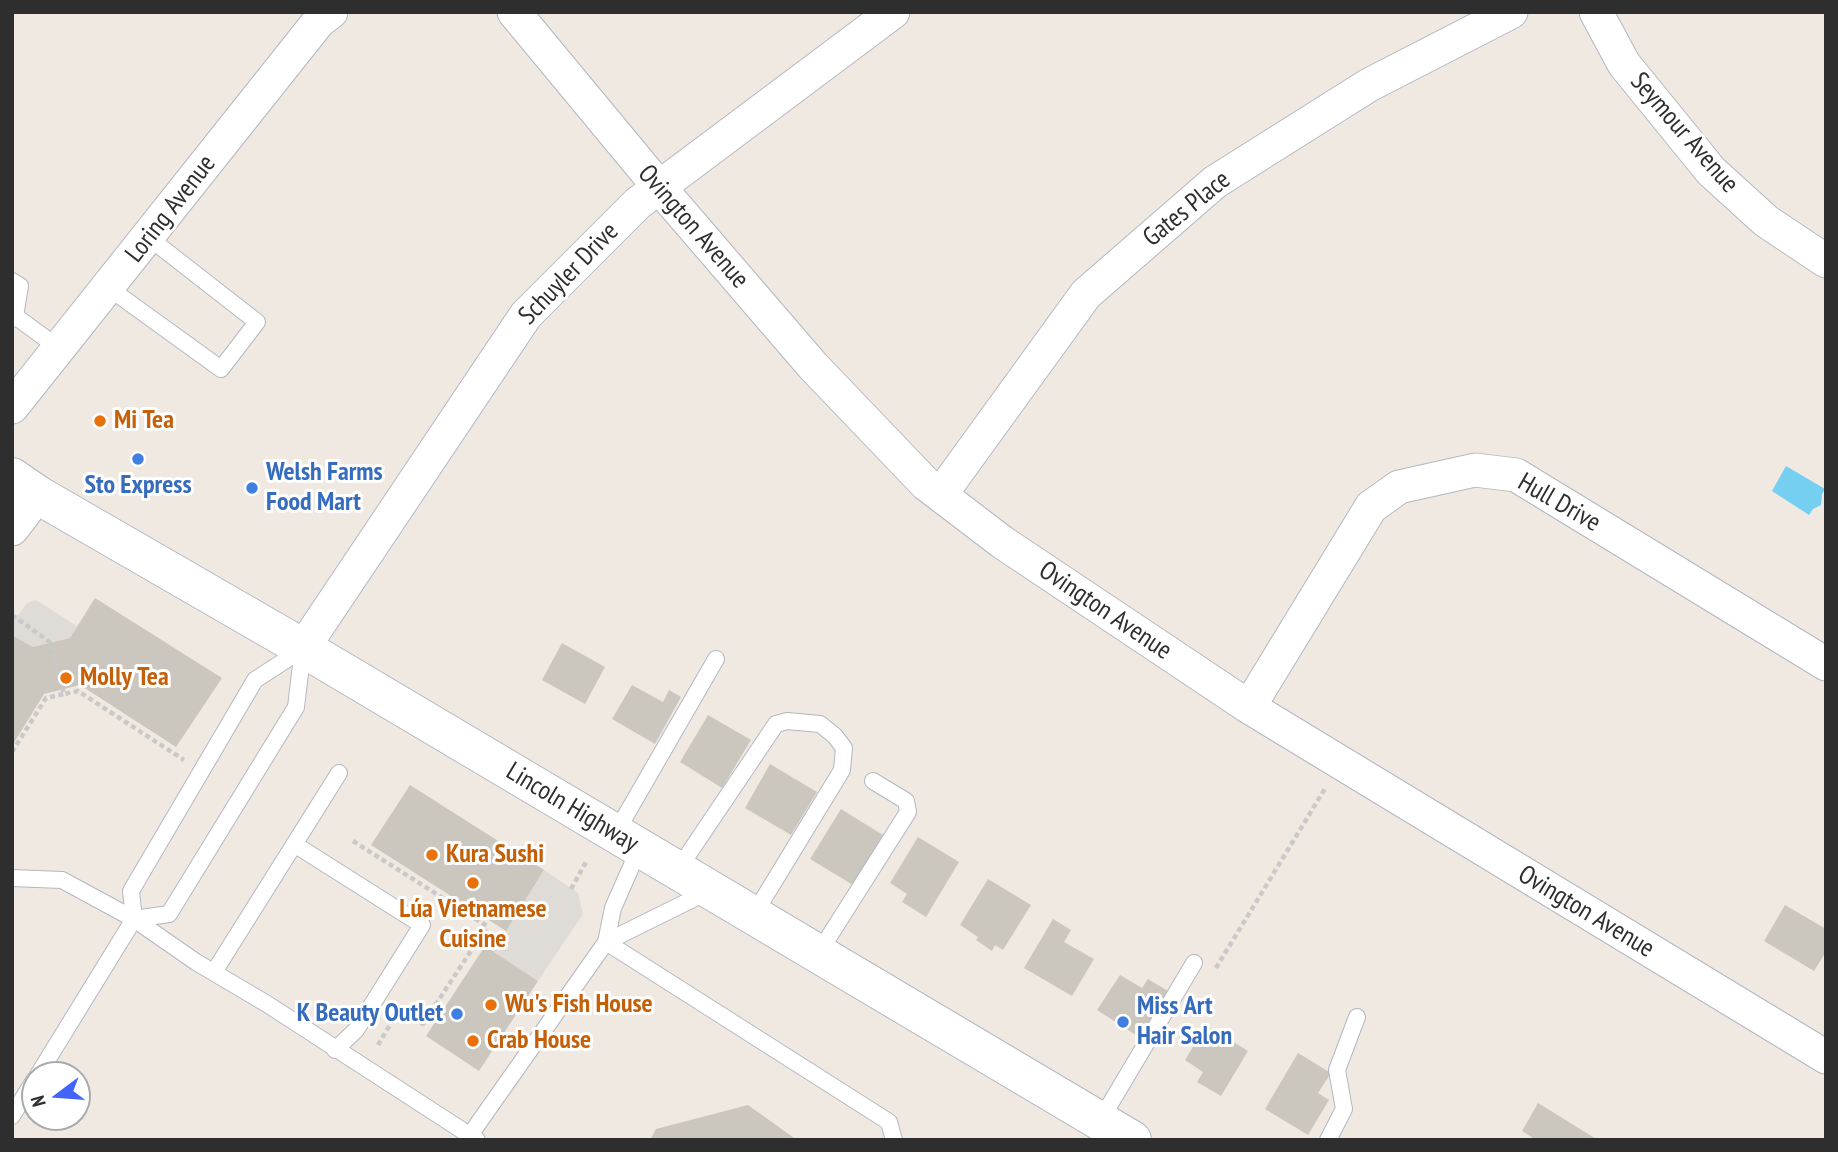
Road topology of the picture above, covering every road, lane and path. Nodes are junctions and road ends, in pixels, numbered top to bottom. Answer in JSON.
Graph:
{"nodes":[{"id":1,"x":331,"y":12,"type":"edge"},
{"id":2,"x":513,"y":12,"type":"edge"},
{"id":3,"x":893,"y":12,"type":"edge"},
{"id":4,"x":1511,"y":12,"type":"edge"},
{"id":5,"x":1596,"y":12,"type":"edge"},
{"id":6,"x":659,"y":187,"type":"junction"},
{"id":7,"x":148,"y":237,"type":"junction"},
{"id":8,"x":1823,"y":254,"type":"edge"},
{"id":9,"x":12,"y":281,"type":"edge"},
{"id":10,"x":109,"y":288,"type":"junction"},
{"id":11,"x":14,"y":317,"type":"edge"},
{"id":12,"x":60,"y":349,"type":"junction"},
{"id":13,"x":12,"y":407,"type":"edge"},
{"id":14,"x":25,"y":486,"type":"edge"},
{"id":15,"x":941,"y":494,"type":"junction"},
{"id":16,"x":12,"y":529,"type":"edge"},
{"id":17,"x":12,"y":615,"type":"edge"},
{"id":18,"x":303,"y":648,"type":"junction"},
{"id":19,"x":716,"y":659,"type":"dead end"},
{"id":20,"x":1826,"y":664,"type":"edge"},
{"id":21,"x":64,"y":694,"type":"junction"},
{"id":22,"x":1249,"y":707,"type":"junction"},
{"id":23,"x":12,"y":752,"type":"edge"},
{"id":24,"x":184,"y":760,"type":"dead end"},
{"id":25,"x":339,"y":773,"type":"dead end"},
{"id":26,"x":873,"y":781,"type":"dead end"},
{"id":27,"x":1327,"y":786,"type":"dead end"},
{"id":28,"x":353,"y":841,"type":"dead end"},
{"id":29,"x":627,"y":841,"type":"junction"},
{"id":30,"x":294,"y":844,"type":"junction"},
{"id":31,"x":586,"y":862,"type":"dead end"},
{"id":32,"x":677,"y":871,"type":"junction"},
{"id":33,"x":12,"y":878,"type":"edge"},
{"id":34,"x":571,"y":888,"type":"dead end"},
{"id":35,"x":710,"y":890,"type":"junction"},
{"id":36,"x":753,"y":916,"type":"junction"},
{"id":37,"x":134,"y":919,"type":"junction"},
{"id":38,"x":484,"y":931,"type":"junction"},
{"id":39,"x":500,"y":941,"type":"dead end"},
{"id":40,"x":606,"y":942,"type":"junction"},
{"id":41,"x":818,"y":954,"type":"junction"},
{"id":42,"x":1194,"y":964,"type":"dead end"},
{"id":43,"x":214,"y":972,"type":"junction"},
{"id":44,"x":1212,"y":974,"type":"dead end"},
{"id":45,"x":1357,"y":1017,"type":"dead end"},
{"id":46,"x":377,"y":1045,"type":"dead end"},
{"id":47,"x":335,"y":1050,"type":"junction"},
{"id":48,"x":1826,"y":1057,"type":"edge"},
{"id":49,"x":46,"y":1061,"type":"edge"},
{"id":50,"x":1116,"y":1130,"type":"edge"},
{"id":51,"x":473,"y":1138,"type":"edge"},
{"id":52,"x":894,"y":1140,"type":"edge"},
{"id":53,"x":1328,"y":1140,"type":"edge"}],
"edges":[{"from":1,"to":7,"type":"street","name":"Loring Avenue"},
{"from":2,"to":6,"type":"street","name":"Ovington Avenue"},
{"from":3,"to":6,"type":"street","name":"Schuyler Drive"},
{"from":4,"to":15,"type":"street","name":"Gates Place"},
{"from":5,"to":8,"type":"street","name":"Seymour Avenue"},
{"from":6,"to":15,"type":"street","name":"Ovington Avenue"},
{"from":6,"to":18,"type":"street","name":"Schuyler Drive"},
{"from":7,"to":10,"type":"street","name":"Loring Avenue"},
{"from":7,"to":10,"type":"lane"},
{"from":9,"to":11,"type":"lane"},
{"from":10,"to":12,"type":"street","name":"Loring Avenue"},
{"from":11,"to":12,"type":"lane"},
{"from":12,"to":13,"type":"street","name":"Loring Avenue"},
{"from":14,"to":16,"type":"street"},
{"from":14,"to":18,"type":"main road","name":"Lincoln Highway"},
{"from":15,"to":22,"type":"street","name":"Ovington Avenue"},
{"from":17,"to":21,"type":"path"},
{"from":18,"to":29,"type":"main road","name":"Lincoln Highway"},
{"from":18,"to":37,"type":"lane"},
{"from":18,"to":37,"type":"lane"},
{"from":19,"to":29,"type":"lane"},
{"from":20,"to":22,"type":"street","name":"Hull Drive"},
{"from":21,"to":23,"type":"path"},
{"from":21,"to":24,"type":"path"},
{"from":22,"to":48,"type":"street","name":"Ovington Avenue"},
{"from":25,"to":30,"type":"lane"},
{"from":26,"to":41,"type":"lane"},
{"from":27,"to":44,"type":"path"},
{"from":28,"to":38,"type":"path"},
{"from":29,"to":32,"type":"main road","name":"Lincoln Highway"},
{"from":29,"to":40,"type":"lane"},
{"from":30,"to":43,"type":"lane"},
{"from":30,"to":47,"type":"lane"},
{"from":31,"to":34,"type":"path"},
{"from":32,"to":35,"type":"main road","name":"Lincoln Highway"},
{"from":32,"to":36,"type":"lane"},
{"from":33,"to":37,"type":"lane"},
{"from":35,"to":36,"type":"main road","name":"Lincoln Highway"},
{"from":35,"to":40,"type":"lane"},
{"from":36,"to":41,"type":"main road","name":"Lincoln Highway"},
{"from":37,"to":43,"type":"lane"},
{"from":37,"to":49,"type":"lane"},
{"from":38,"to":39,"type":"path"},
{"from":38,"to":46,"type":"path"},
{"from":40,"to":51,"type":"lane"},
{"from":40,"to":52,"type":"lane"},
{"from":41,"to":50,"type":"main road","name":"Lincoln Highway"},
{"from":42,"to":50,"type":"lane"},
{"from":43,"to":47,"type":"lane"},
{"from":45,"to":53,"type":"lane"},
{"from":47,"to":51,"type":"lane"}]}
